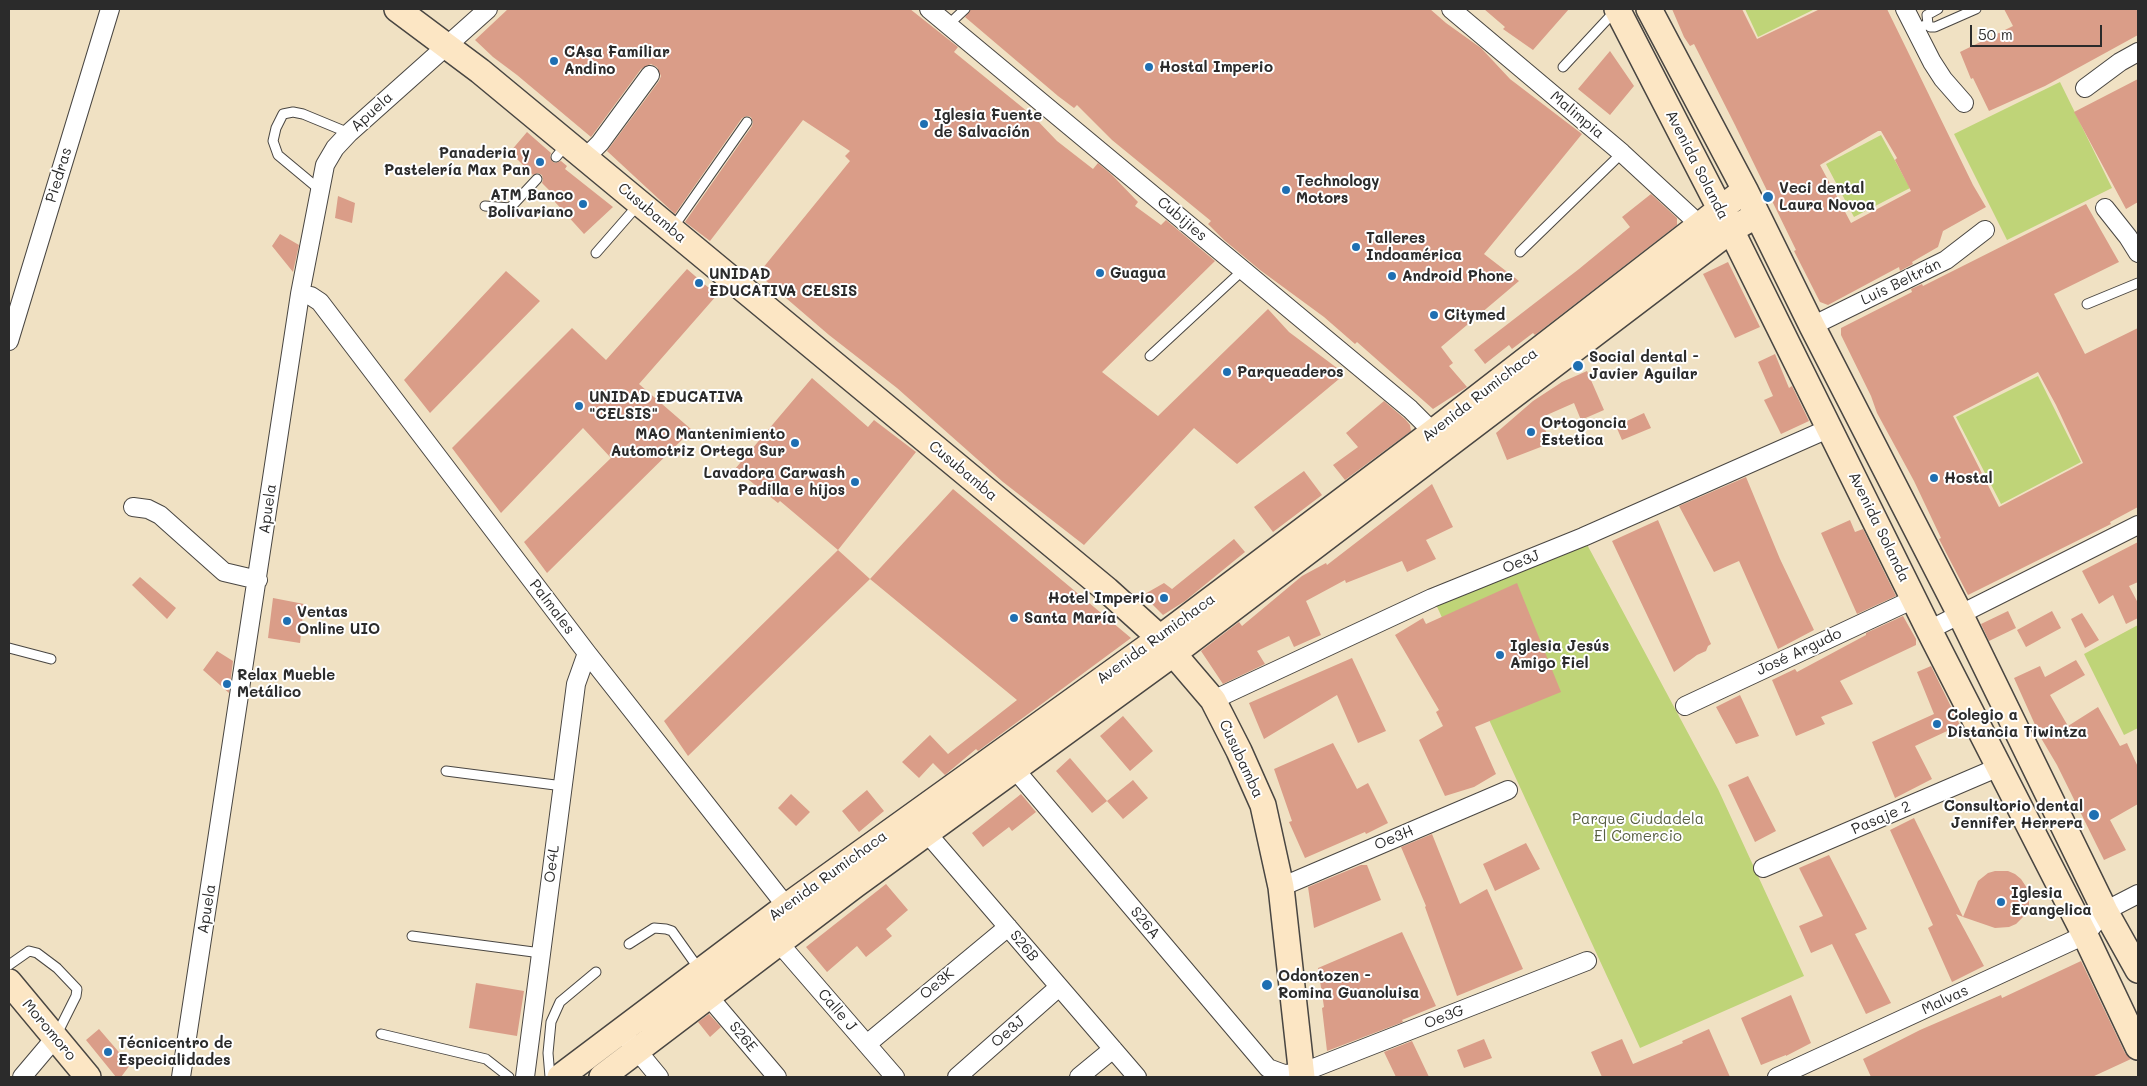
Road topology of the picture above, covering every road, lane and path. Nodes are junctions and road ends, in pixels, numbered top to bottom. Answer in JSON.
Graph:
{"nodes":[{"id":1,"x":110,"y":9,"type":"edge"},
{"id":2,"x":397,"y":9,"type":"edge"},
{"id":3,"x":488,"y":9,"type":"edge"},
{"id":4,"x":929,"y":9,"type":"edge"},
{"id":5,"x":965,"y":9,"type":"edge"},
{"id":6,"x":1451,"y":9,"type":"edge"},
{"id":7,"x":1617,"y":9,"type":"edge"},
{"id":8,"x":1649,"y":9,"type":"edge"},
{"id":9,"x":1905,"y":9,"type":"edge"},
{"id":10,"x":1938,"y":9,"type":"edge"},
{"id":11,"x":1976,"y":9,"type":"edge"},
{"id":12,"x":948,"y":25,"type":"junction"},
{"id":13,"x":1922,"y":26,"type":"junction"},
{"id":14,"x":446,"y":46,"type":"junction"},
{"id":15,"x":2138,"y":52,"type":"edge"},
{"id":16,"x":1563,"y":68,"type":"dead end"},
{"id":17,"x":650,"y":75,"type":"dead end"},
{"id":18,"x":2085,"y":88,"type":"dead end"},
{"id":19,"x":1964,"y":102,"type":"dead end"},
{"id":20,"x":747,"y":122,"type":"dead end"},
{"id":21,"x":349,"y":133,"type":"junction"},
{"id":22,"x":569,"y":153,"type":"junction"},
{"id":23,"x":1622,"y":153,"type":"junction"},
{"id":24,"x":537,"y":179,"type":"dead end"},
{"id":25,"x":320,"y":190,"type":"junction"},
{"id":26,"x":1745,"y":190,"type":"junction"},
{"id":27,"x":640,"y":203,"type":"junction"},
{"id":28,"x":485,"y":206,"type":"dead end"},
{"id":29,"x":2105,"y":208,"type":"dead end"},
{"id":30,"x":1758,"y":215,"type":"junction"},
{"id":31,"x":1725,"y":220,"type":"junction"},
{"id":32,"x":1700,"y":225,"type":"junction"},
{"id":33,"x":672,"y":229,"type":"junction"},
{"id":34,"x":1985,"y":230,"type":"dead end"},
{"id":35,"x":1520,"y":252,"type":"dead end"},
{"id":36,"x":596,"y":253,"type":"dead end"},
{"id":37,"x":2138,"y":253,"type":"edge"},
{"id":38,"x":1243,"y":270,"type":"junction"},
{"id":39,"x":2138,"y":283,"type":"edge"},
{"id":40,"x":300,"y":294,"type":"junction"},
{"id":41,"x":2087,"y":304,"type":"dead end"},
{"id":42,"x":1812,"y":326,"type":"junction"},
{"id":43,"x":9,"y":341,"type":"edge"},
{"id":44,"x":1150,"y":356,"type":"dead end"},
{"id":45,"x":1830,"y":428,"type":"junction"},
{"id":46,"x":1433,"y":432,"type":"junction"},
{"id":47,"x":133,"y":507,"type":"dead end"},
{"id":48,"x":2138,"y":525,"type":"edge"},
{"id":49,"x":258,"y":580,"type":"junction"},
{"id":50,"x":1914,"y":599,"type":"junction"},
{"id":51,"x":1960,"y":614,"type":"junction"},
{"id":52,"x":1929,"y":630,"type":"junction"},
{"id":53,"x":1167,"y":646,"type":"junction"},
{"id":54,"x":9,"y":648,"type":"edge"},
{"id":55,"x":587,"y":653,"type":"junction"},
{"id":56,"x":51,"y":659,"type":"dead end"},
{"id":57,"x":1213,"y":700,"type":"junction"},
{"id":58,"x":1684,"y":706,"type":"dead end"},
{"id":59,"x":1008,"y":760,"type":"junction"},
{"id":60,"x":1999,"y":767,"type":"junction"},
{"id":61,"x":446,"y":771,"type":"dead end"},
{"id":62,"x":563,"y":786,"type":"junction"},
{"id":63,"x":1508,"y":790,"type":"dead end"},
{"id":64,"x":919,"y":824,"type":"junction"},
{"id":65,"x":1763,"y":868,"type":"dead end"},
{"id":66,"x":1281,"y":887,"type":"junction"},
{"id":67,"x":2138,"y":894,"type":"edge"},
{"id":68,"x":2105,"y":911,"type":"junction"},
{"id":69,"x":794,"y":916,"type":"junction"},
{"id":70,"x":1008,"y":927,"type":"junction"},
{"id":71,"x":2085,"y":935,"type":"junction"},
{"id":72,"x":412,"y":936,"type":"dead end"},
{"id":73,"x":780,"y":943,"type":"junction"},
{"id":74,"x":629,"y":944,"type":"dead end"},
{"id":75,"x":541,"y":953,"type":"junction"},
{"id":76,"x":1587,"y":961,"type":"dead end"},
{"id":77,"x":9,"y":965,"type":"edge"},
{"id":78,"x":2138,"y":970,"type":"edge"},
{"id":79,"x":701,"y":971,"type":"junction"},
{"id":80,"x":596,"y":972,"type":"dead end"},
{"id":81,"x":9,"y":982,"type":"edge"},
{"id":82,"x":1059,"y":987,"type":"junction"},
{"id":83,"x":709,"y":996,"type":"junction"},
{"id":84,"x":621,"y":1031,"type":"junction"},
{"id":85,"x":380,"y":1034,"type":"dead end"},
{"id":86,"x":56,"y":1038,"type":"junction"},
{"id":87,"x":867,"y":1044,"type":"junction"},
{"id":88,"x":2138,"y":1047,"type":"edge"},
{"id":89,"x":1112,"y":1049,"type":"junction"},
{"id":90,"x":636,"y":1050,"type":"junction"},
{"id":91,"x":1302,"y":1075,"type":"edge"},
{"id":92,"x":22,"y":1077,"type":"edge"},
{"id":93,"x":88,"y":1077,"type":"edge"},
{"id":94,"x":181,"y":1077,"type":"edge"},
{"id":95,"x":509,"y":1077,"type":"edge"},
{"id":96,"x":525,"y":1077,"type":"edge"},
{"id":97,"x":550,"y":1077,"type":"edge"},
{"id":98,"x":560,"y":1077,"type":"edge"},
{"id":99,"x":602,"y":1077,"type":"edge"},
{"id":100,"x":659,"y":1077,"type":"edge"},
{"id":101,"x":777,"y":1077,"type":"edge"},
{"id":102,"x":894,"y":1077,"type":"edge"},
{"id":103,"x":957,"y":1077,"type":"edge"},
{"id":104,"x":1079,"y":1077,"type":"edge"},
{"id":105,"x":1136,"y":1077,"type":"edge"},
{"id":106,"x":1777,"y":1077,"type":"edge"}],
"edges":[{"from":1,"to":43,"type":"street","name":"Piedras"},
{"from":2,"to":14,"type":"street","name":"Cusubamba"},
{"from":3,"to":14,"type":"street","name":"Apuela"},
{"from":4,"to":12,"type":"street","name":"Cubijies"},
{"from":5,"to":12,"type":"lane"},
{"from":6,"to":23,"type":"street","name":"Malimpia"},
{"from":7,"to":16,"type":"lane"},
{"from":7,"to":31,"type":"street","name":"Avenida Solanda"},
{"from":8,"to":26,"type":"street","name":"Avenida Solanda"},
{"from":9,"to":13,"type":"street"},
{"from":10,"to":13,"type":"lane"},
{"from":11,"to":13,"type":"lane"},
{"from":12,"to":38,"type":"street","name":"Cubijies"},
{"from":13,"to":19,"type":"street"},
{"from":14,"to":21,"type":"street","name":"Apuela"},
{"from":14,"to":22,"type":"street","name":"Cusubamba"},
{"from":15,"to":18,"type":"street"},
{"from":17,"to":22,"type":"street"},
{"from":20,"to":33,"type":"lane"},
{"from":21,"to":25,"type":"street","name":"Apuela"},
{"from":21,"to":25,"type":"lane"},
{"from":22,"to":27,"type":"street","name":"Cusubamba"},
{"from":23,"to":32,"type":"street","name":"Malimpia"},
{"from":23,"to":35,"type":"lane"},
{"from":24,"to":28,"type":"lane"},
{"from":25,"to":40,"type":"street","name":"Apuela"},
{"from":26,"to":30,"type":"street","name":"Avenida Solanda"},
{"from":26,"to":31,"type":"street","name":"Avenida Rumichaca"},
{"from":27,"to":33,"type":"street","name":"Cusubamba"},
{"from":27,"to":36,"type":"lane"},
{"from":29,"to":37,"type":"street"},
{"from":30,"to":31,"type":"street","name":"Avenida Rumichaca"},
{"from":30,"to":42,"type":"street","name":"Avenida Solanda"},
{"from":31,"to":32,"type":"street","name":"Avenida Rumichaca"},
{"from":31,"to":45,"type":"street","name":"Avenida Solanda"},
{"from":31,"to":53,"type":"street","name":"Avenida Rumichaca"},
{"from":32,"to":46,"type":"street","name":"Avenida Rumichaca"},
{"from":33,"to":53,"type":"street","name":"Cusubamba"},
{"from":34,"to":42,"type":"street","name":"Luis Beltrán"},
{"from":38,"to":44,"type":"lane"},
{"from":38,"to":46,"type":"street","name":"Cubijies"},
{"from":39,"to":41,"type":"lane"},
{"from":40,"to":49,"type":"street","name":"Apuela"},
{"from":40,"to":55,"type":"street","name":"Palmales"},
{"from":42,"to":51,"type":"street","name":"Avenida Solanda"},
{"from":45,"to":50,"type":"street","name":"Avenida Solanda"},
{"from":45,"to":57,"type":"street","name":"Oe3J"},
{"from":46,"to":53,"type":"street","name":"Avenida Rumichaca"},
{"from":47,"to":49,"type":"street"},
{"from":48,"to":51,"type":"street"},
{"from":49,"to":94,"type":"street","name":"Apuela"},
{"from":50,"to":52,"type":"street","name":"Avenida Solanda"},
{"from":50,"to":58,"type":"street","name":"José Argudo"},
{"from":51,"to":52,"type":"street"},
{"from":51,"to":68,"type":"street","name":"Avenida Solanda"},
{"from":52,"to":60,"type":"street","name":"Avenida Solanda"},
{"from":53,"to":57,"type":"street","name":"Cusubamba"},
{"from":53,"to":59,"type":"street","name":"Avenida Rumichaca"},
{"from":54,"to":56,"type":"lane"},
{"from":55,"to":62,"type":"street","name":"Oe4L"},
{"from":55,"to":69,"type":"street","name":"Palmales"},
{"from":57,"to":66,"type":"street","name":"Cusubamba"},
{"from":59,"to":64,"type":"street","name":"Avenida Rumichaca"},
{"from":59,"to":91,"type":"street","name":"S26A"},
{"from":60,"to":65,"type":"street","name":"Pasaje 2"},
{"from":60,"to":71,"type":"street","name":"Avenida Solanda"},
{"from":61,"to":62,"type":"lane"},
{"from":62,"to":75,"type":"street","name":"Oe4L"},
{"from":63,"to":66,"type":"street","name":"Oe3H"},
{"from":64,"to":69,"type":"street","name":"Avenida Rumichaca"},
{"from":64,"to":70,"type":"street","name":"S26B"},
{"from":66,"to":91,"type":"street","name":"Cusubamba"},
{"from":67,"to":68,"type":"street"},
{"from":68,"to":71,"type":"street","name":"Malvas"},
{"from":68,"to":78,"type":"street","name":"Avenida Solanda"},
{"from":69,"to":73,"type":"street","name":"Avenida Rumichaca"},
{"from":69,"to":79,"type":"street","name":"Avenida Rumichaca"},
{"from":70,"to":82,"type":"street","name":"S26B"},
{"from":70,"to":87,"type":"street","name":"Oe3K"},
{"from":71,"to":88,"type":"street","name":"Avenida Solanda"},
{"from":71,"to":106,"type":"street","name":"Malvas"},
{"from":72,"to":75,"type":"lane"},
{"from":73,"to":83,"type":"street","name":"Avenida Rumichaca"},
{"from":73,"to":87,"type":"street","name":"Calle J"},
{"from":74,"to":79,"type":"lane"},
{"from":75,"to":96,"type":"street","name":"Oe4L"},
{"from":76,"to":91,"type":"street","name":"Oe3G"},
{"from":77,"to":86,"type":"lane"},
{"from":79,"to":84,"type":"street","name":"Avenida Rumichaca"},
{"from":80,"to":97,"type":"lane"},
{"from":81,"to":86,"type":"street","name":"Moromoro"},
{"from":82,"to":89,"type":"street","name":"S26B"},
{"from":82,"to":103,"type":"street","name":"Oe3J"},
{"from":83,"to":90,"type":"street","name":"Avenida Rumichaca"},
{"from":83,"to":101,"type":"street","name":"S26E"},
{"from":84,"to":90,"type":"street"},
{"from":84,"to":98,"type":"street","name":"Avenida Rumichaca"},
{"from":85,"to":95,"type":"lane"},
{"from":86,"to":92,"type":"street"},
{"from":86,"to":93,"type":"street","name":"Moromoro"},
{"from":87,"to":102,"type":"street","name":"Calle J"},
{"from":89,"to":104,"type":"street"},
{"from":89,"to":105,"type":"street","name":"S26B"},
{"from":90,"to":99,"type":"street","name":"Avenida Rumichaca"},
{"from":90,"to":100,"type":"street"}]}
